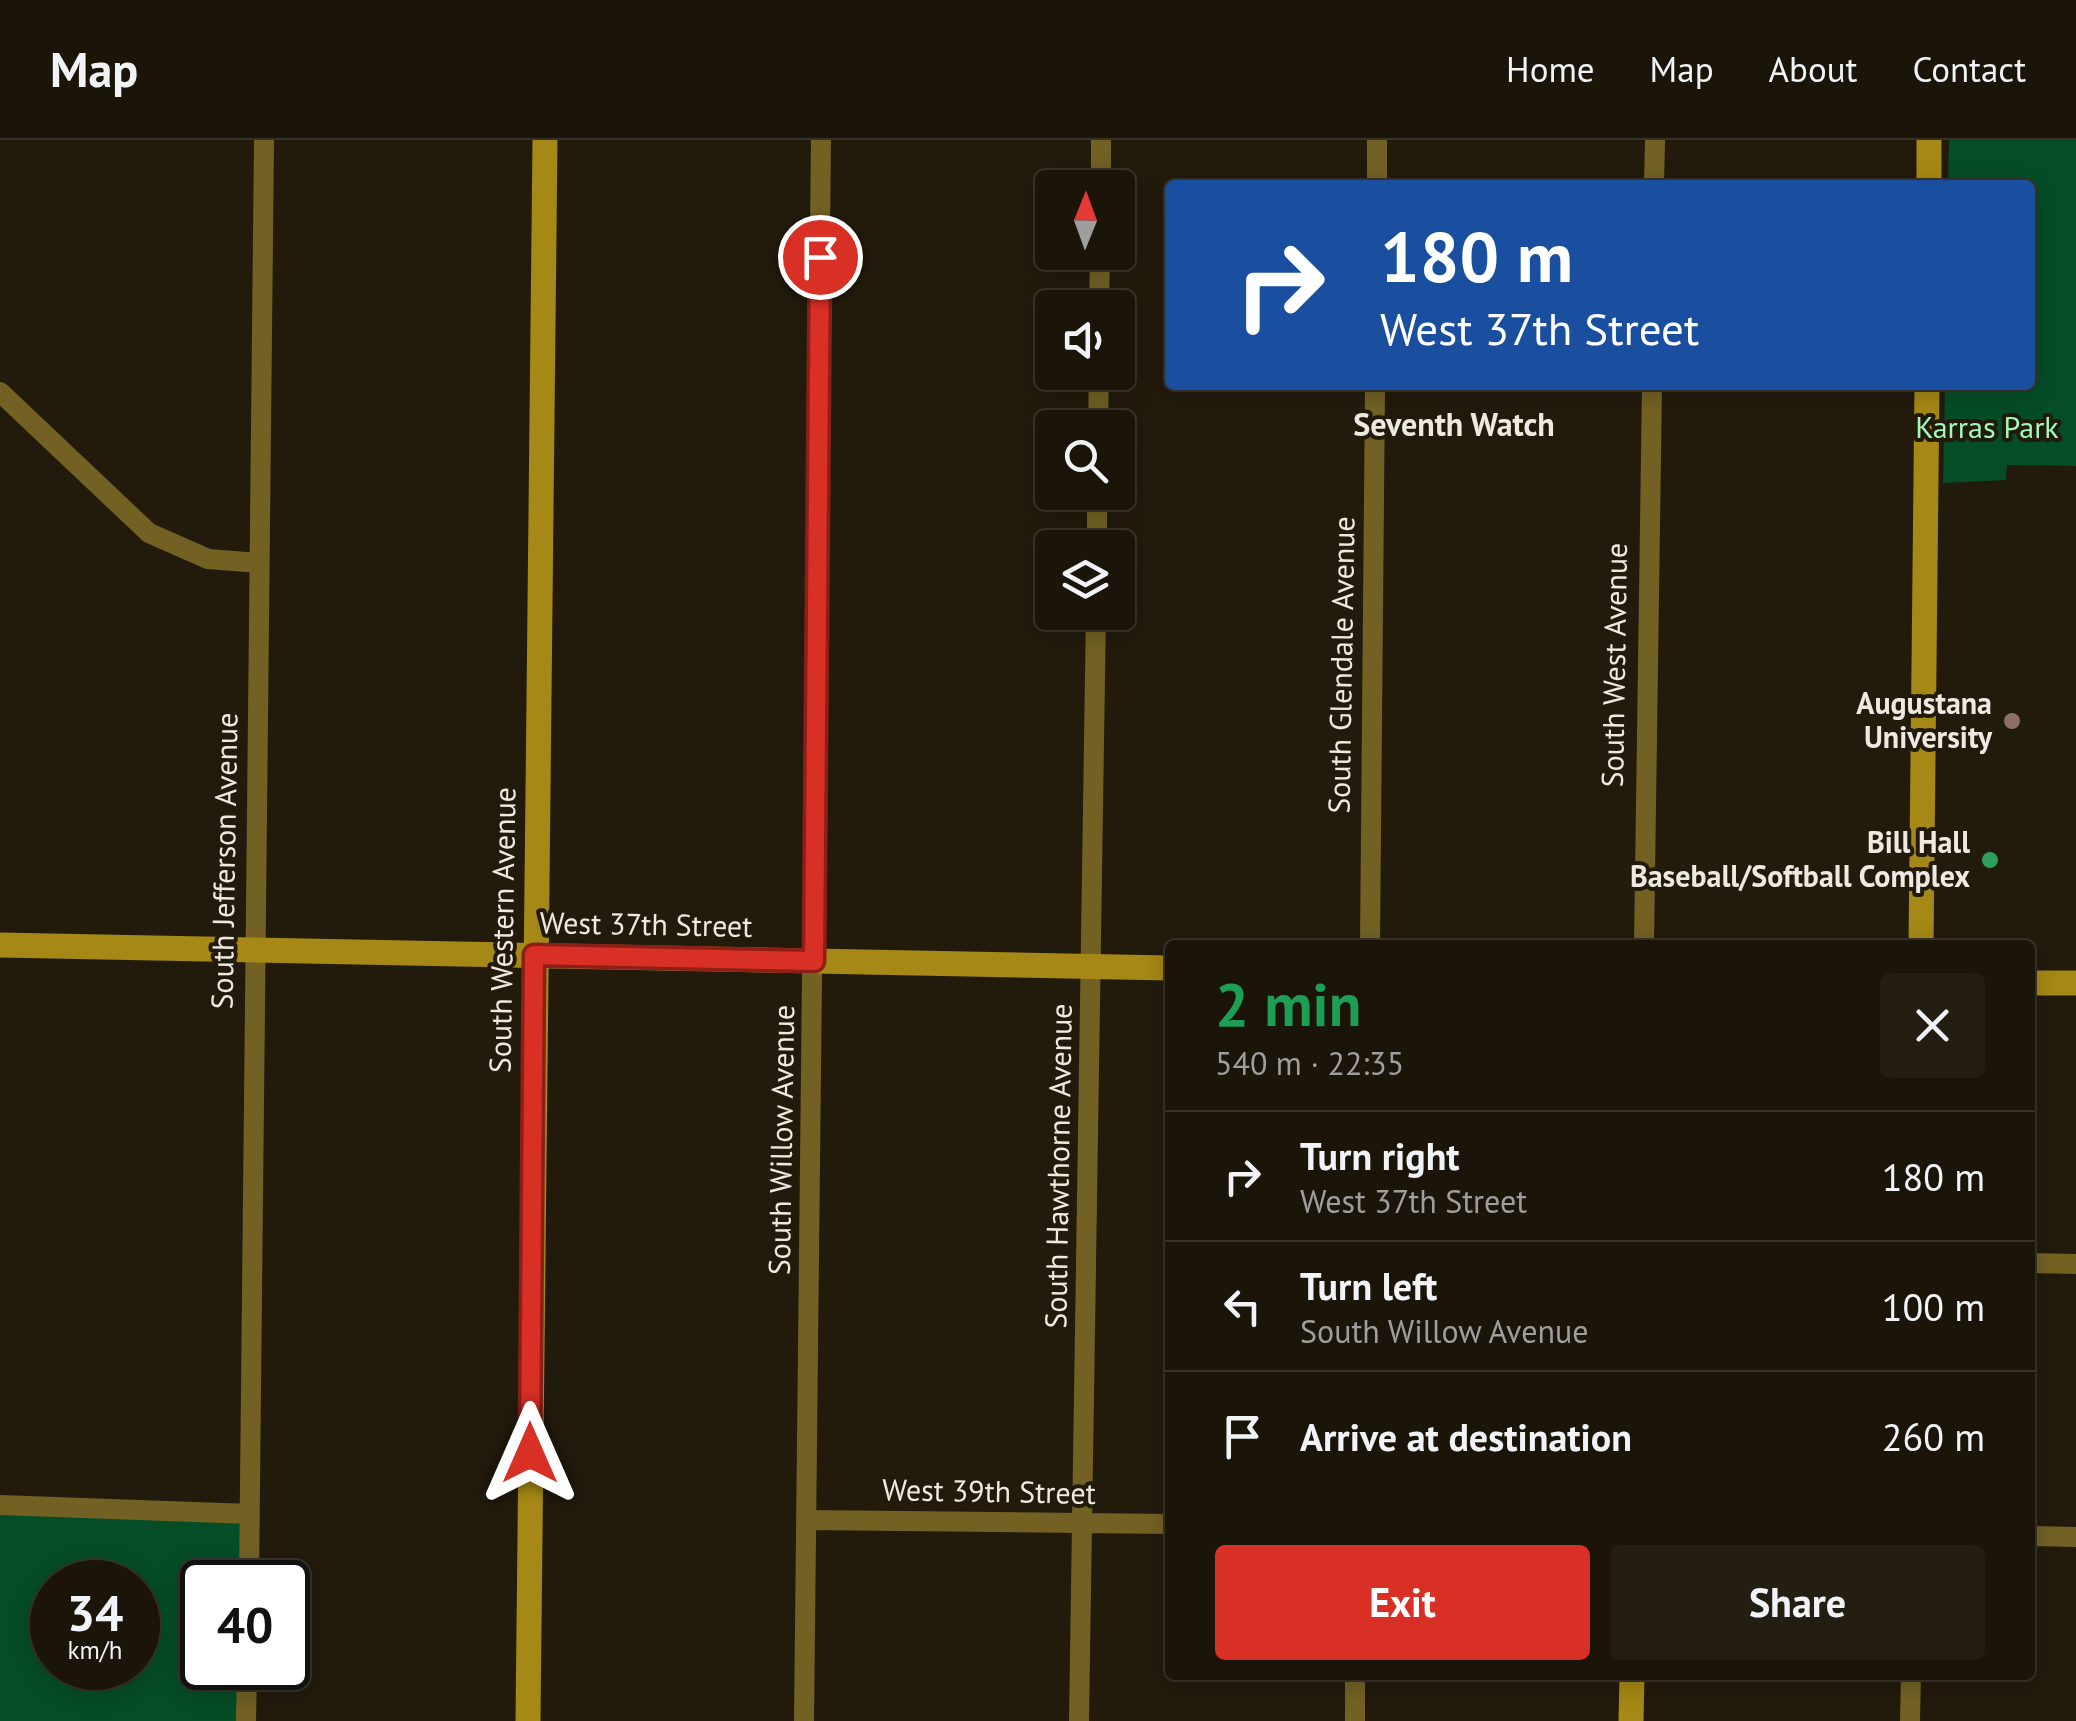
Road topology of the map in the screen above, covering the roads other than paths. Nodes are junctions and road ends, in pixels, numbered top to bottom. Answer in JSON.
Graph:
{"nodes":[{"id":1,"x":264,"y":140,"type":"edge"},
{"id":2,"x":545,"y":140,"type":"edge"},
{"id":3,"x":821,"y":140,"type":"edge"},
{"id":4,"x":1101,"y":140,"type":"edge"},
{"id":5,"x":1377,"y":140,"type":"edge"},
{"id":6,"x":1655,"y":140,"type":"edge"},
{"id":7,"x":1930,"y":140,"type":"edge"},
{"id":8,"x":1100,"y":170,"type":"edge"},
{"id":9,"x":1377,"y":180,"type":"edge"},
{"id":10,"x":1654,"y":180,"type":"edge"},
{"id":11,"x":1929,"y":180,"type":"edge"},
{"id":12,"x":1375,"y":390,"type":"edge"},
{"id":13,"x":1652,"y":390,"type":"edge"},
{"id":14,"x":1927,"y":390,"type":"edge"},
{"id":15,"x":0,"y":392,"type":"edge"},
{"id":16,"x":258,"y":563,"type":"junction"},
{"id":17,"x":1096,"y":630,"type":"edge"},
{"id":18,"x":1370,"y":940,"type":"edge"},
{"id":19,"x":1644,"y":940,"type":"edge"},
{"id":20,"x":1921,"y":940,"type":"edge"},
{"id":21,"x":0,"y":945,"type":"edge"},
{"id":22,"x":254,"y":952,"type":"junction"},
{"id":23,"x":534,"y":955,"type":"junction"},
{"id":24,"x":814,"y":961,"type":"junction"},
{"id":25,"x":1092,"y":967,"type":"junction"},
{"id":26,"x":1165,"y":968,"type":"edge"},
{"id":27,"x":2035,"y":982,"type":"edge"},
{"id":28,"x":2076,"y":983,"type":"edge"},
{"id":29,"x":2035,"y":1263,"type":"edge"},
{"id":30,"x":2076,"y":1264,"type":"edge"},
{"id":31,"x":0,"y":1505,"type":"edge"},
{"id":32,"x":250,"y":1514,"type":"junction"},
{"id":33,"x":807,"y":1520,"type":"junction"},
{"id":34,"x":1082,"y":1523,"type":"junction"},
{"id":35,"x":1165,"y":1524,"type":"edge"},
{"id":36,"x":2035,"y":1536,"type":"edge"},
{"id":37,"x":2076,"y":1537,"type":"edge"},
{"id":38,"x":249,"y":1560,"type":"edge"},
{"id":39,"x":1355,"y":1680,"type":"edge"},
{"id":40,"x":1632,"y":1680,"type":"edge"},
{"id":41,"x":1911,"y":1680,"type":"edge"},
{"id":42,"x":247,"y":1690,"type":"edge"},
{"id":43,"x":246,"y":1721,"type":"edge"},
{"id":44,"x":528,"y":1721,"type":"edge"},
{"id":45,"x":804,"y":1721,"type":"edge"},
{"id":46,"x":1079,"y":1721,"type":"edge"},
{"id":47,"x":1354,"y":1721,"type":"edge"},
{"id":48,"x":1631,"y":1721,"type":"edge"},
{"id":49,"x":1910,"y":1721,"type":"edge"}],
"edges":[{"from":1,"to":16,"type":"street","name":"South Jefferson Avenue"},
{"from":2,"to":23,"type":"street","name":"South Western Avenue"},
{"from":3,"to":24,"type":"street","name":"South Willow Avenue"},
{"from":4,"to":8,"type":"street"},
{"from":5,"to":9,"type":"street"},
{"from":6,"to":10,"type":"street"},
{"from":7,"to":11,"type":"street"},
{"from":12,"to":18,"type":"street","name":"South Glendale Avenue"},
{"from":13,"to":19,"type":"street","name":"South West Avenue"},
{"from":14,"to":20,"type":"street"},
{"from":15,"to":16,"type":"street"},
{"from":16,"to":22,"type":"street","name":"South Jefferson Avenue"},
{"from":17,"to":25,"type":"street","name":"South Hawthorne Avenue"},
{"from":21,"to":22,"type":"street","name":"West 37th Street"},
{"from":22,"to":23,"type":"street","name":"West 37th Street"},
{"from":22,"to":32,"type":"street","name":"South Jefferson Avenue"},
{"from":23,"to":24,"type":"street","name":"West 37th Street"},
{"from":23,"to":44,"type":"street","name":"South Western Avenue"},
{"from":24,"to":25,"type":"street","name":"West 37th Street"},
{"from":24,"to":33,"type":"street","name":"South Willow Avenue"},
{"from":25,"to":26,"type":"street","name":"West 37th Street"},
{"from":25,"to":34,"type":"street","name":"South Hawthorne Avenue"},
{"from":27,"to":28,"type":"street"},
{"from":29,"to":30,"type":"street"},
{"from":31,"to":32,"type":"street"},
{"from":32,"to":38,"type":"street","name":"South Jefferson Avenue"},
{"from":33,"to":34,"type":"street","name":"West 39th Street"},
{"from":33,"to":45,"type":"street","name":"South Willow Avenue"},
{"from":34,"to":35,"type":"street","name":"West 39th Street"},
{"from":34,"to":46,"type":"street","name":"South Hawthorne Avenue"},
{"from":36,"to":37,"type":"street"},
{"from":39,"to":47,"type":"street"},
{"from":40,"to":48,"type":"street"},
{"from":41,"to":49,"type":"street"},
{"from":42,"to":43,"type":"street"}]}
